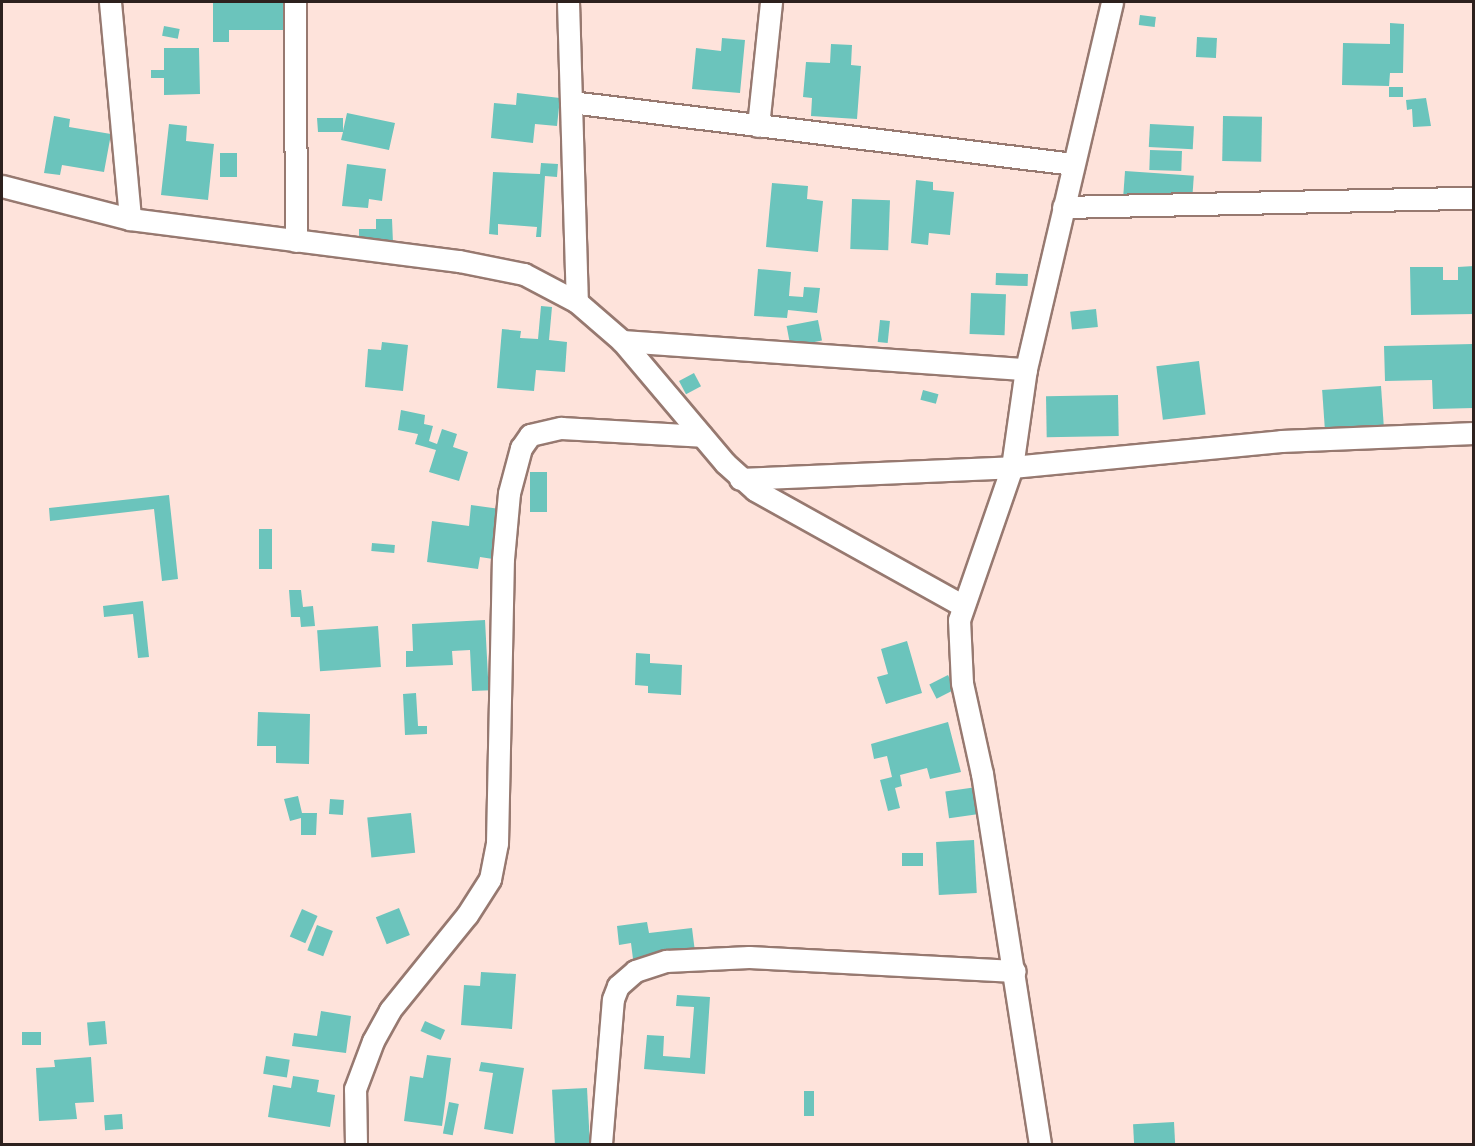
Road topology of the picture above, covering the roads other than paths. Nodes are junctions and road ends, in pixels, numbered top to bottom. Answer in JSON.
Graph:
{"nodes":[{"id":1,"x":110,"y":2,"type":"edge"},
{"id":2,"x":295,"y":2,"type":"edge"},
{"id":3,"x":568,"y":2,"type":"edge"},
{"id":4,"x":771,"y":2,"type":"edge"},
{"id":5,"x":1112,"y":2,"type":"edge"},
{"id":6,"x":571,"y":102,"type":"junction"},
{"id":7,"x":758,"y":126,"type":"junction"},
{"id":8,"x":1073,"y":164,"type":"junction"},
{"id":9,"x":2,"y":186,"type":"edge"},
{"id":10,"x":1473,"y":198,"type":"edge"},
{"id":11,"x":1063,"y":207,"type":"junction"},
{"id":12,"x":130,"y":219,"type":"junction"},
{"id":13,"x":296,"y":241,"type":"junction"},
{"id":14,"x":577,"y":302,"type":"junction"},
{"id":15,"x":622,"y":340,"type":"junction"},
{"id":16,"x":1026,"y":369,"type":"junction"},
{"id":17,"x":1473,"y":433,"type":"edge"},
{"id":18,"x":702,"y":436,"type":"junction"},
{"id":19,"x":1012,"y":467,"type":"junction"},
{"id":20,"x":740,"y":479,"type":"junction"},
{"id":21,"x":962,"y":605,"type":"junction"},
{"id":22,"x":1015,"y":971,"type":"junction"},
{"id":23,"x":357,"y":1144,"type":"edge"},
{"id":24,"x":601,"y":1144,"type":"edge"},
{"id":25,"x":1040,"y":1144,"type":"edge"}],
"edges":[{"from":1,"to":12,"type":"street"},
{"from":2,"to":13,"type":"street"},
{"from":3,"to":6,"type":"street"},
{"from":4,"to":7,"type":"street"},
{"from":5,"to":8,"type":"street"},
{"from":6,"to":7,"type":"street"},
{"from":6,"to":14,"type":"street"},
{"from":7,"to":8,"type":"street"},
{"from":8,"to":11,"type":"street"},
{"from":9,"to":12,"type":"street"},
{"from":10,"to":11,"type":"street"},
{"from":11,"to":16,"type":"street"},
{"from":12,"to":13,"type":"street"},
{"from":13,"to":14,"type":"street"},
{"from":14,"to":15,"type":"street"},
{"from":15,"to":16,"type":"street"},
{"from":15,"to":18,"type":"street"},
{"from":16,"to":19,"type":"street"},
{"from":17,"to":19,"type":"street"},
{"from":18,"to":20,"type":"street"},
{"from":18,"to":23,"type":"street"},
{"from":19,"to":20,"type":"street"},
{"from":19,"to":21,"type":"street"},
{"from":20,"to":21,"type":"street"},
{"from":21,"to":22,"type":"street"},
{"from":22,"to":24,"type":"street"},
{"from":22,"to":25,"type":"street"}]}
